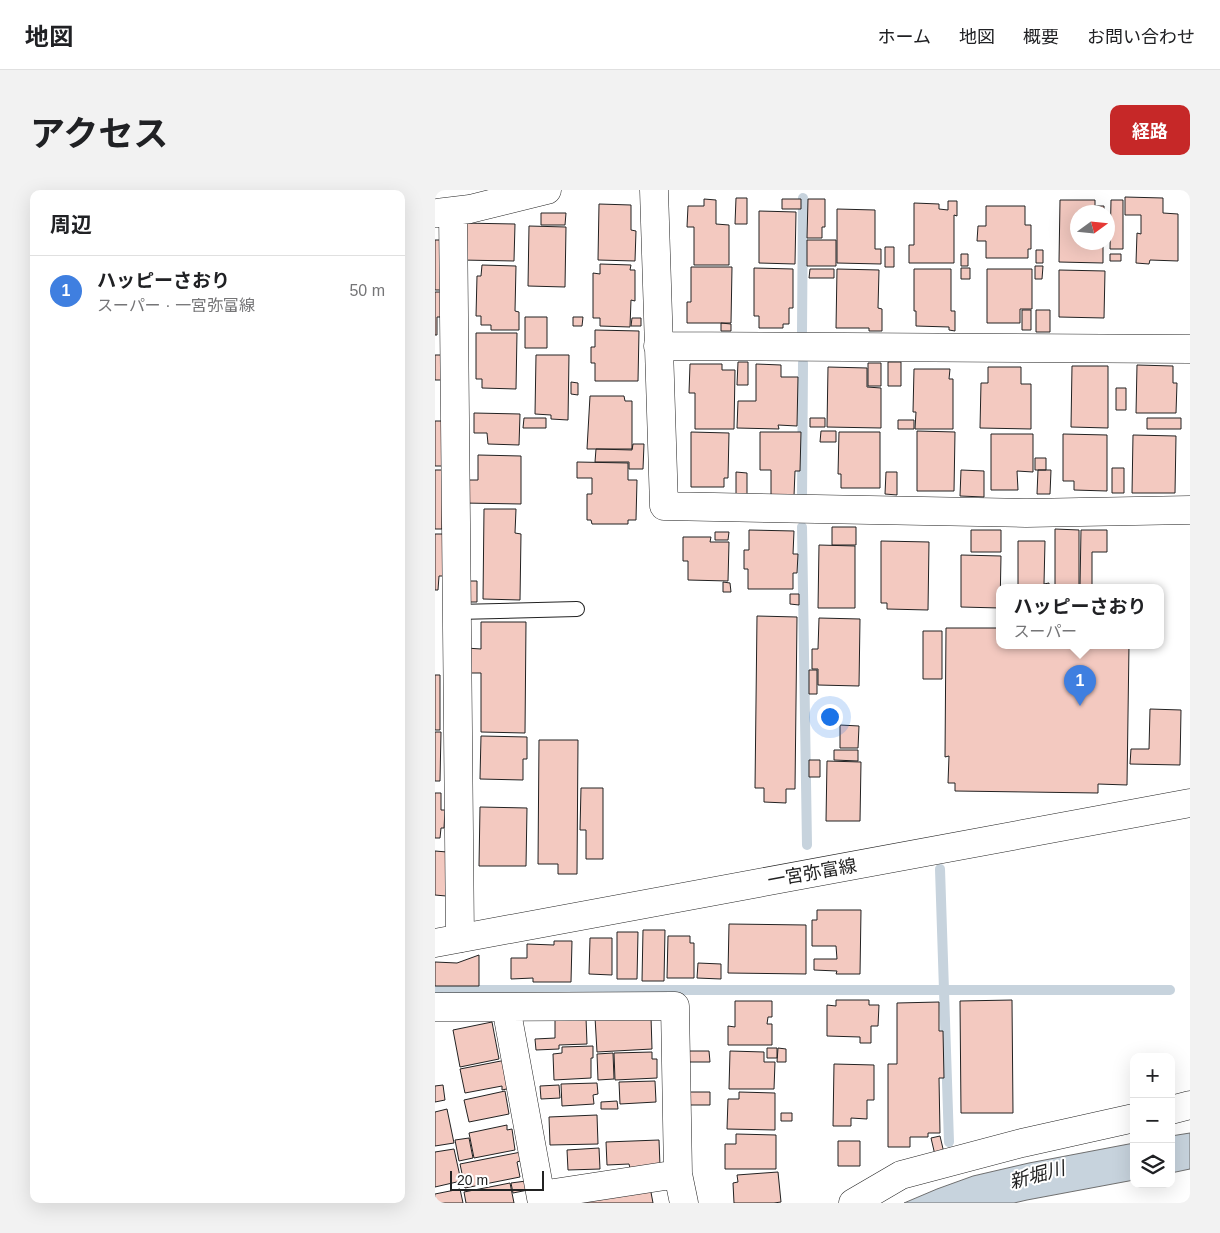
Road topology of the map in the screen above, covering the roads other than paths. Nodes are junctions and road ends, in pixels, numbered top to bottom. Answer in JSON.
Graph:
{"nodes":[{"id":1,"x":653,"y":190,"type":"edge"},
{"id":2,"x":538,"y":191,"type":"edge"},
{"id":3,"x":444,"y":212,"type":"edge"},
{"id":4,"x":659,"y":346,"type":"junction"},
{"id":5,"x":1190,"y":349,"type":"edge"},
{"id":6,"x":1190,"y":510,"type":"edge"},
{"id":7,"x":449,"y":608,"type":"edge"},
{"id":8,"x":577,"y":609,"type":"dead end"},
{"id":9,"x":1190,"y":803,"type":"edge"},
{"id":10,"x":448,"y":940,"type":"edge"},
{"id":11,"x":435,"y":1007,"type":"edge"},
{"id":12,"x":506,"y":1007,"type":"junction"},
{"id":13,"x":1190,"y":1105,"type":"edge"},
{"id":14,"x":1175,"y":1109,"type":"edge"},
{"id":15,"x":1130,"y":1119,"type":"edge"},
{"id":16,"x":677,"y":1174,"type":"junction"},
{"id":17,"x":541,"y":1199,"type":"edge"},
{"id":18,"x":684,"y":1203,"type":"edge"},
{"id":19,"x":853,"y":1203,"type":"edge"}],
"edges":[{"from":1,"to":4,"type":"street"},
{"from":2,"to":3,"type":"street"},
{"from":3,"to":7,"type":"street"},
{"from":4,"to":5,"type":"street"},
{"from":4,"to":6,"type":"street"},
{"from":7,"to":8,"type":"lane"},
{"from":7,"to":10,"type":"street"},
{"from":9,"to":10,"type":"street","name":"一宮弥富線"},
{"from":11,"to":12,"type":"street"},
{"from":12,"to":16,"type":"street"},
{"from":12,"to":17,"type":"street"},
{"from":13,"to":14,"type":"street"},
{"from":15,"to":19,"type":"street"},
{"from":16,"to":17,"type":"street"},
{"from":16,"to":18,"type":"street"}]}
